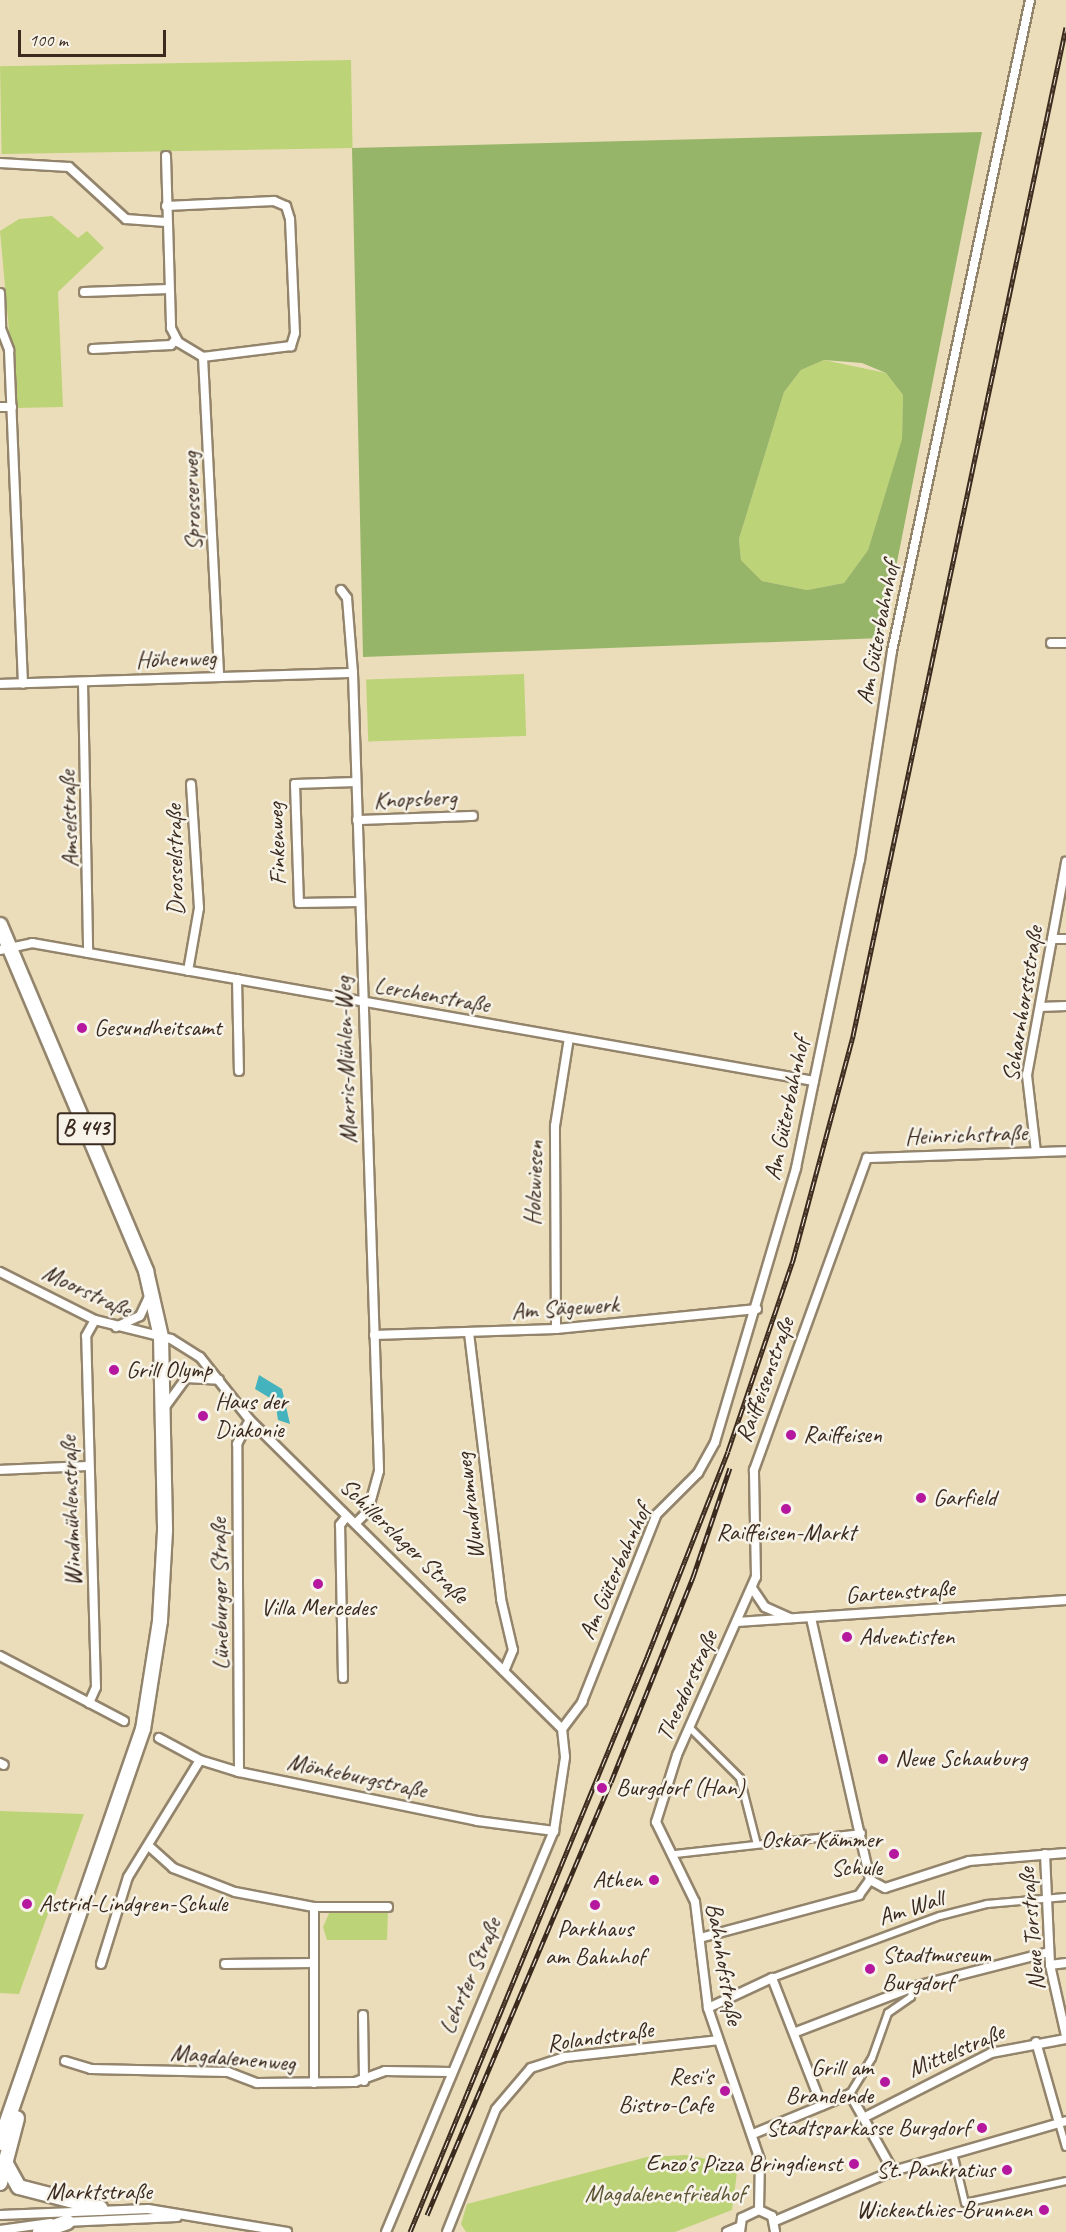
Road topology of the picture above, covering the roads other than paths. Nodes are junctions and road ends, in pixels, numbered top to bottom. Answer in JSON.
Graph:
{"nodes":[{"id":1,"x":1030,"y":0,"type":"edge"},
{"id":2,"x":165,"y":156,"type":"dead end"},
{"id":3,"x":0,"y":163,"type":"edge"},
{"id":4,"x":166,"y":206,"type":"junction"},
{"id":5,"x":166,"y":222,"type":"junction"},
{"id":6,"x":169,"y":289,"type":"junction"},
{"id":7,"x":84,"y":292,"type":"dead end"},
{"id":8,"x":0,"y":293,"type":"edge"},
{"id":9,"x":1,"y":326,"type":"edge"},
{"id":10,"x":176,"y":339,"type":"junction"},
{"id":11,"x":93,"y":349,"type":"dead end"},
{"id":12,"x":203,"y":357,"type":"junction"},
{"id":13,"x":0,"y":407,"type":"edge"},
{"id":14,"x":12,"y":407,"type":"junction"},
{"id":15,"x":341,"y":591,"type":"dead end"},
{"id":16,"x":1051,"y":643,"type":"dead end"},
{"id":17,"x":1066,"y":643,"type":"edge"},
{"id":18,"x":353,"y":673,"type":"junction"},
{"id":19,"x":219,"y":677,"type":"junction"},
{"id":20,"x":83,"y":683,"type":"junction"},
{"id":21,"x":0,"y":684,"type":"edge"},
{"id":22,"x":23,"y":684,"type":"junction"},
{"id":23,"x":356,"y":782,"type":"junction"},
{"id":24,"x":191,"y":784,"type":"dead end"},
{"id":25,"x":473,"y":816,"type":"dead end"},
{"id":26,"x":357,"y":820,"type":"junction"},
{"id":27,"x":1066,"y":862,"type":"edge"},
{"id":28,"x":360,"y":902,"type":"junction"},
{"id":29,"x":0,"y":925,"type":"edge"},
{"id":30,"x":1052,"y":939,"type":"junction"},
{"id":31,"x":1066,"y":939,"type":"edge"},
{"id":32,"x":4,"y":948,"type":"edge"},
{"id":33,"x":88,"y":953,"type":"junction"},
{"id":34,"x":188,"y":971,"type":"junction"},
{"id":35,"x":237,"y":979,"type":"junction"},
{"id":36,"x":363,"y":1002,"type":"junction"},
{"id":37,"x":1066,"y":1006,"type":"edge"},
{"id":38,"x":1040,"y":1007,"type":"junction"},
{"id":39,"x":569,"y":1038,"type":"junction"},
{"id":40,"x":238,"y":1071,"type":"dead end"},
{"id":41,"x":814,"y":1081,"type":"junction"},
{"id":42,"x":1036,"y":1152,"type":"junction"},
{"id":43,"x":1066,"y":1152,"type":"edge"},
{"id":44,"x":867,"y":1158,"type":"joint"},
{"id":45,"x":0,"y":1272,"type":"edge"},
{"id":46,"x":151,"y":1292,"type":"junction"},
{"id":47,"x":757,"y":1309,"type":"junction"},
{"id":48,"x":95,"y":1320,"type":"junction"},
{"id":49,"x":116,"y":1327,"type":"junction"},
{"id":50,"x":556,"y":1329,"type":"junction"},
{"id":51,"x":469,"y":1333,"type":"junction"},
{"id":52,"x":374,"y":1335,"type":"junction"},
{"id":53,"x":161,"y":1337,"type":"junction"},
{"id":54,"x":219,"y":1380,"type":"junction"},
{"id":55,"x":163,"y":1412,"type":"junction"},
{"id":56,"x":250,"y":1420,"type":"junction"},
{"id":57,"x":89,"y":1466,"type":"junction"},
{"id":58,"x":0,"y":1470,"type":"edge"},
{"id":59,"x":347,"y":1516,"type":"junction"},
{"id":60,"x":355,"y":1524,"type":"junction"},
{"id":61,"x":752,"y":1588,"type":"junction"},
{"id":62,"x":1066,"y":1600,"type":"edge"},
{"id":63,"x":790,"y":1618,"type":"junction"},
{"id":64,"x":811,"y":1618,"type":"junction"},
{"id":65,"x":737,"y":1622,"type":"junction"},
{"id":66,"x":0,"y":1656,"type":"edge"},
{"id":67,"x":504,"y":1671,"type":"junction"},
{"id":68,"x":343,"y":1678,"type":"dead end"},
{"id":69,"x":89,"y":1702,"type":"junction"},
{"id":70,"x":124,"y":1721,"type":"dead end"},
{"id":71,"x":689,"y":1727,"type":"junction"},
{"id":72,"x":562,"y":1729,"type":"junction"},
{"id":73,"x":159,"y":1738,"type":"dead end"},
{"id":74,"x":200,"y":1760,"type":"junction"},
{"id":75,"x":239,"y":1772,"type":"junction"},
{"id":76,"x":660,"y":1799,"type":"joint"},
{"id":77,"x":554,"y":1831,"type":"junction"},
{"id":78,"x":863,"y":1833,"type":"junction"},
{"id":79,"x":756,"y":1841,"type":"junction"},
{"id":80,"x":151,"y":1848,"type":"junction"},
{"id":81,"x":1066,"y":1853,"type":"edge"},
{"id":82,"x":675,"y":1854,"type":"junction"},
{"id":83,"x":1045,"y":1854,"type":"junction"},
{"id":84,"x":870,"y":1881,"type":"junction"},
{"id":85,"x":1066,"y":1897,"type":"edge"},
{"id":86,"x":1048,"y":1898,"type":"junction"},
{"id":87,"x":314,"y":1907,"type":"junction"},
{"id":88,"x":388,"y":1907,"type":"dead end"},
{"id":89,"x":700,"y":1938,"type":"junction"},
{"id":90,"x":1049,"y":1952,"type":"junction"},
{"id":91,"x":313,"y":1963,"type":"junction"},
{"id":92,"x":101,"y":1964,"type":"dead end"},
{"id":93,"x":225,"y":1964,"type":"dead end"},
{"id":94,"x":1066,"y":1964,"type":"edge"},
{"id":95,"x":1050,"y":1965,"type":"junction"},
{"id":96,"x":772,"y":1978,"type":"junction"},
{"id":97,"x":913,"y":1987,"type":"junction"},
{"id":98,"x":708,"y":2008,"type":"junction"},
{"id":99,"x":363,"y":2015,"type":"dead end"},
{"id":100,"x":796,"y":2032,"type":"junction"},
{"id":101,"x":1066,"y":2037,"type":"edge"},
{"id":102,"x":718,"y":2040,"type":"junction"},
{"id":103,"x":1036,"y":2042,"type":"junction"},
{"id":104,"x":65,"y":2061,"type":"dead end"},
{"id":105,"x":451,"y":2072,"type":"junction"},
{"id":106,"x":26,"y":2080,"type":"junction"},
{"id":107,"x":364,"y":2081,"type":"junction"},
{"id":108,"x":314,"y":2083,"type":"junction"},
{"id":109,"x":850,"y":2094,"type":"junction"},
{"id":110,"x":822,"y":2106,"type":"junction"},
{"id":111,"x":867,"y":2116,"type":"junction"},
{"id":112,"x":1062,"y":2122,"type":"edge"},
{"id":113,"x":753,"y":2134,"type":"junction"},
{"id":114,"x":0,"y":2143,"type":"edge"},
{"id":115,"x":1066,"y":2147,"type":"edge"},
{"id":116,"x":953,"y":2153,"type":"junction"},
{"id":117,"x":6,"y":2164,"type":"junction"},
{"id":118,"x":893,"y":2172,"type":"junction"},
{"id":119,"x":1066,"y":2181,"type":"edge"},
{"id":120,"x":0,"y":2182,"type":"edge"},
{"id":121,"x":100,"y":2208,"type":"junction"},
{"id":122,"x":759,"y":2210,"type":"junction"},
{"id":123,"x":0,"y":2215,"type":"edge"},
{"id":124,"x":198,"y":2216,"type":"junction"},
{"id":125,"x":774,"y":2221,"type":"junction"},
{"id":126,"x":67,"y":2222,"type":"junction"},
{"id":127,"x":0,"y":2230,"type":"edge"},
{"id":128,"x":740,"y":2230,"type":"edge"},
{"id":129,"x":40,"y":2232,"type":"edge"},
{"id":130,"x":286,"y":2232,"type":"edge"},
{"id":131,"x":386,"y":2232,"type":"edge"},
{"id":132,"x":447,"y":2232,"type":"edge"},
{"id":133,"x":726,"y":2232,"type":"edge"},
{"id":134,"x":776,"y":2232,"type":"edge"}],
"edges":[{"from":1,"to":41,"type":"street","name":"Am Güterbahnhof"},
{"from":2,"to":4,"type":"street"},
{"from":3,"to":5,"type":"street"},
{"from":4,"to":5,"type":"street"},
{"from":4,"to":12,"type":"street"},
{"from":5,"to":6,"type":"street"},
{"from":6,"to":7,"type":"street"},
{"from":6,"to":10,"type":"street"},
{"from":8,"to":9,"type":"street"},
{"from":9,"to":14,"type":"street"},
{"from":10,"to":11,"type":"street"},
{"from":10,"to":12,"type":"street"},
{"from":12,"to":19,"type":"street","name":"Sprosserweg"},
{"from":13,"to":14,"type":"street"},
{"from":14,"to":22,"type":"street"},
{"from":15,"to":18,"type":"street","name":"Marris-Mühlen-Weg"},
{"from":16,"to":17,"type":"street"},
{"from":18,"to":19,"type":"street","name":"Höhenweg"},
{"from":18,"to":23,"type":"street","name":"Marris-Mühlen-Weg"},
{"from":19,"to":20,"type":"street","name":"Höhenweg"},
{"from":20,"to":22,"type":"street","name":"Höhenweg"},
{"from":20,"to":33,"type":"street","name":"Amselstraße"},
{"from":21,"to":22,"type":"street","name":"Höhenweg"},
{"from":23,"to":26,"type":"street","name":"Marris-Mühlen-Weg"},
{"from":23,"to":28,"type":"street","name":"Finkenweg"},
{"from":24,"to":34,"type":"street","name":"Drosselstraße"},
{"from":25,"to":26,"type":"street","name":"Knopsberg"},
{"from":26,"to":28,"type":"street","name":"Marris-Mühlen-Weg"},
{"from":27,"to":30,"type":"street","name":"Scharnhorststraße"},
{"from":28,"to":36,"type":"street","name":"Marris-Mühlen-Weg"},
{"from":29,"to":32,"type":"main road","number":"B 443"},
{"from":30,"to":31,"type":"street"},
{"from":30,"to":38,"type":"street","name":"Scharnhorststraße"},
{"from":32,"to":33,"type":"street","name":"Lerchenstraße"},
{"from":32,"to":46,"type":"main road","number":"B 443"},
{"from":33,"to":34,"type":"street","name":"Lerchenstraße"},
{"from":34,"to":35,"type":"street","name":"Lerchenstraße"},
{"from":35,"to":36,"type":"street","name":"Lerchenstraße"},
{"from":35,"to":40,"type":"street"},
{"from":36,"to":39,"type":"street","name":"Lerchenstraße"},
{"from":36,"to":52,"type":"street","name":"Marris-Mühlen-Weg"},
{"from":37,"to":38,"type":"street"},
{"from":38,"to":42,"type":"street","name":"Scharnhorststraße"},
{"from":39,"to":41,"type":"street","name":"Lerchenstraße"},
{"from":39,"to":50,"type":"street","name":"Holzwiesen"},
{"from":41,"to":47,"type":"street","name":"Am Güterbahnhof"},
{"from":42,"to":43,"type":"street","name":"Heinrichstraße"},
{"from":42,"to":44,"type":"street","name":"Heinrichstraße"},
{"from":44,"to":61,"type":"street","name":"Raiffeisenstraße"},
{"from":45,"to":48,"type":"street","name":"Moorstraße"},
{"from":46,"to":49,"type":"street"},
{"from":46,"to":53,"type":"main road","number":"B 443"},
{"from":47,"to":50,"type":"street","name":"Am Sägewerk"},
{"from":47,"to":72,"type":"street","name":"Am Güterbahnhof"},
{"from":48,"to":49,"type":"street","name":"Moorstraße"},
{"from":48,"to":57,"type":"street","name":"Windmühlenstraße"},
{"from":49,"to":53,"type":"street","name":"Moorstraße"},
{"from":50,"to":51,"type":"street","name":"Am Sägewerk"},
{"from":51,"to":52,"type":"street","name":"Am Sägewerk"},
{"from":51,"to":67,"type":"street","name":"Wundramweg"},
{"from":52,"to":60,"type":"street","name":"Marris-Mühlen-Weg"},
{"from":53,"to":54,"type":"street","name":"Schillerslager Straße"},
{"from":53,"to":55,"type":"main road","number":"B 443"},
{"from":54,"to":55,"type":"street"},
{"from":54,"to":56,"type":"street","name":"Schillerslager Straße"},
{"from":55,"to":106,"type":"main road","number":"B 443"},
{"from":56,"to":59,"type":"street","name":"Schillerslager Straße"},
{"from":56,"to":75,"type":"street","name":"Lüneburger Straße"},
{"from":57,"to":58,"type":"street"},
{"from":57,"to":69,"type":"street","name":"Windmühlenstraße"},
{"from":59,"to":60,"type":"street","name":"Schillerslager Straße"},
{"from":59,"to":68,"type":"street"},
{"from":60,"to":67,"type":"street","name":"Schillerslager Straße"},
{"from":61,"to":63,"type":"street"},
{"from":61,"to":65,"type":"street","name":"Raiffeisenstraße"},
{"from":62,"to":64,"type":"street","name":"Gartenstraße"},
{"from":63,"to":64,"type":"street","name":"Gartenstraße"},
{"from":63,"to":65,"type":"street","name":"Gartenstraße"},
{"from":64,"to":78,"type":"street"},
{"from":65,"to":71,"type":"street","name":"Theodorstraße"},
{"from":66,"to":69,"type":"street"},
{"from":67,"to":72,"type":"street","name":"Schillerslager Straße"},
{"from":69,"to":70,"type":"street"},
{"from":71,"to":76,"type":"street","name":"Theodorstraße"},
{"from":71,"to":79,"type":"street"},
{"from":72,"to":77,"type":"street","name":"Lehrter Straße"},
{"from":73,"to":74,"type":"street","name":"Mönkeburgstraße"},
{"from":74,"to":75,"type":"street","name":"Mönkeburgstraße"},
{"from":74,"to":80,"type":"street"},
{"from":75,"to":77,"type":"street","name":"Mönkeburgstraße"},
{"from":76,"to":82,"type":"street","name":"Bahnhofstraße"},
{"from":77,"to":105,"type":"street","name":"Lehrter Straße"},
{"from":78,"to":79,"type":"street"},
{"from":78,"to":84,"type":"street"},
{"from":79,"to":82,"type":"street"},
{"from":80,"to":87,"type":"street"},
{"from":80,"to":92,"type":"street"},
{"from":81,"to":83,"type":"street"},
{"from":82,"to":89,"type":"street","name":"Bahnhofstraße"},
{"from":83,"to":84,"type":"street"},
{"from":83,"to":86,"type":"street","name":"Neue Torstraße"},
{"from":84,"to":89,"type":"street"},
{"from":85,"to":86,"type":"street","name":"Am Wall"},
{"from":86,"to":90,"type":"street","name":"Neue Torstraße"},
{"from":86,"to":96,"type":"street","name":"Am Wall"},
{"from":87,"to":88,"type":"street"},
{"from":87,"to":91,"type":"street"},
{"from":89,"to":98,"type":"street","name":"Bahnhofstraße"},
{"from":90,"to":95,"type":"street","name":"Neue Torstraße"},
{"from":90,"to":97,"type":"street"},
{"from":91,"to":93,"type":"street"},
{"from":91,"to":108,"type":"street"},
{"from":94,"to":95,"type":"street"},
{"from":95,"to":101,"type":"street","name":"Neue Torstraße"},
{"from":96,"to":98,"type":"street"},
{"from":96,"to":100,"type":"street"},
{"from":97,"to":100,"type":"street"},
{"from":97,"to":109,"type":"street"},
{"from":98,"to":102,"type":"street","name":"Bahnhofstraße"},
{"from":99,"to":107,"type":"street"},
{"from":100,"to":110,"type":"street"},
{"from":101,"to":103,"type":"street","name":"Mittelstraße"},
{"from":102,"to":113,"type":"street","name":"Bahnhofstraße"},
{"from":102,"to":132,"type":"street","name":"Rolandstraße"},
{"from":103,"to":111,"type":"street","name":"Mittelstraße"},
{"from":103,"to":112,"type":"street"},
{"from":104,"to":108,"type":"street","name":"Magdalenenweg"},
{"from":105,"to":107,"type":"street","name":"Magdalenenweg"},
{"from":105,"to":131,"type":"street","name":"Lehrter Straße"},
{"from":106,"to":114,"type":"main road","number":"B 443"},
{"from":106,"to":117,"type":"main road","number":"B 443"},
{"from":107,"to":108,"type":"street","name":"Magdalenenweg"},
{"from":109,"to":110,"type":"street"},
{"from":109,"to":111,"type":"street"},
{"from":110,"to":113,"type":"street"},
{"from":111,"to":118,"type":"street"},
{"from":112,"to":115,"type":"street"},
{"from":112,"to":116,"type":"street"},
{"from":113,"to":122,"type":"street","name":"Bahnhofstraße"},
{"from":116,"to":118,"type":"street"},
{"from":116,"to":119,"type":"street"},
{"from":117,"to":120,"type":"main road","number":"B 443"},
{"from":117,"to":121,"type":"main road"},
{"from":118,"to":125,"type":"street"},
{"from":121,"to":123,"type":"street","name":"Marktstraße"},
{"from":121,"to":124,"type":"street","name":"Marktstraße"},
{"from":122,"to":125,"type":"street"},
{"from":122,"to":128,"type":"street"},
{"from":124,"to":126,"type":"street","name":"Marktstraße"},
{"from":124,"to":130,"type":"street","name":"Marktstraße"},
{"from":125,"to":134,"type":"street"},
{"from":126,"to":127,"type":"street","name":"Marktstraße"},
{"from":126,"to":129,"type":"main road"},
{"from":128,"to":133,"type":"street"}]}
